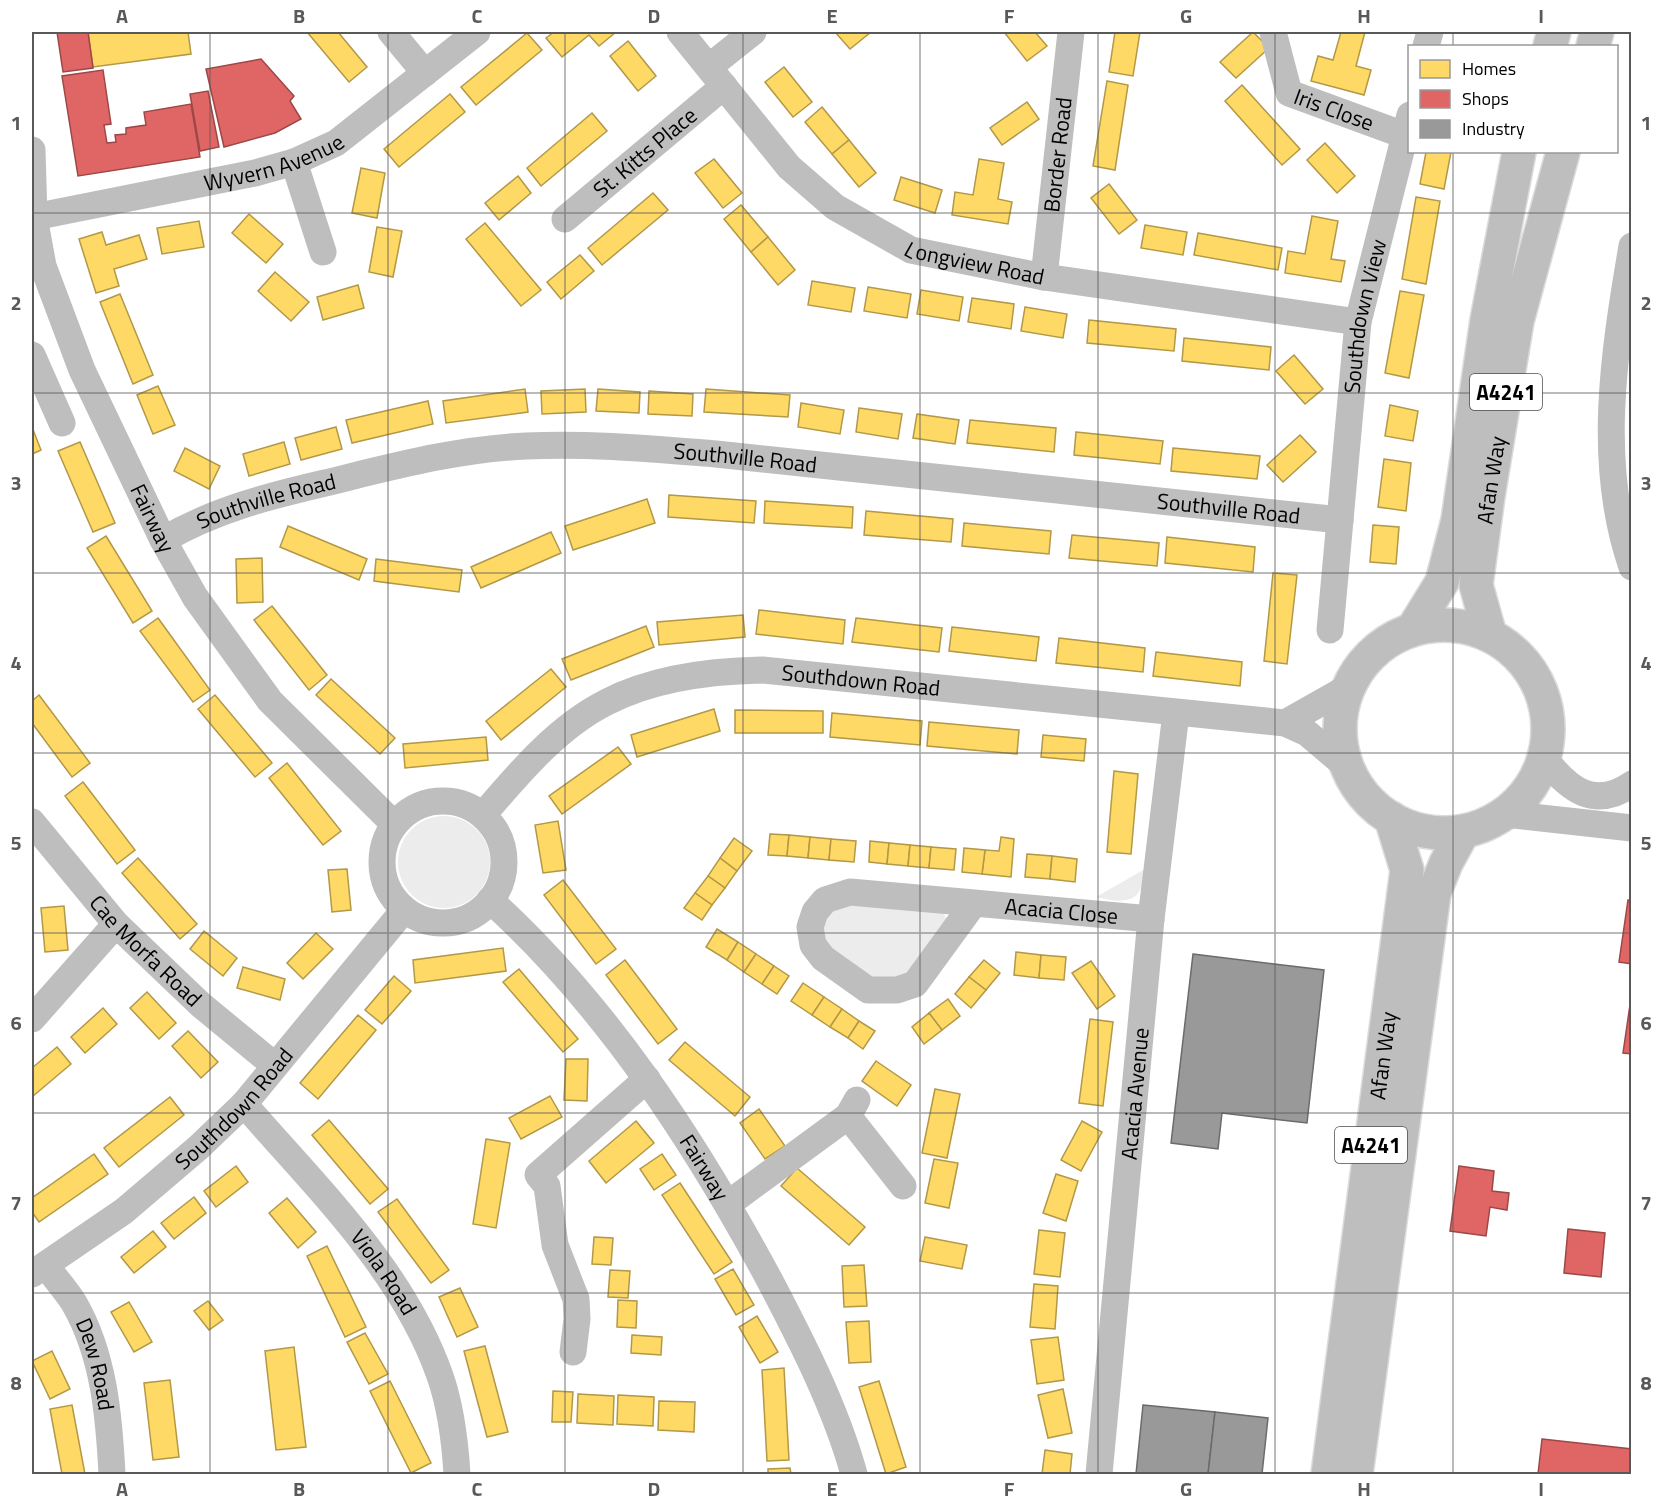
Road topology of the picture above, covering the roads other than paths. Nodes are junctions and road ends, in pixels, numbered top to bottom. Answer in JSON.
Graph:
{"nodes":[{"id":1,"x":391,"y":32,"type":"edge"},
{"id":2,"x":477,"y":32,"type":"edge"},
{"id":3,"x":680,"y":32,"type":"edge"},
{"id":4,"x":753,"y":32,"type":"edge"},
{"id":5,"x":1071,"y":32,"type":"edge"},
{"id":6,"x":1273,"y":32,"type":"edge"},
{"id":7,"x":425,"y":73,"type":"junction"},
{"id":8,"x":716,"y":77,"type":"junction"},
{"id":9,"x":1407,"y":125,"type":"edge"},
{"id":10,"x":32,"y":150,"type":"edge"},
{"id":11,"x":1519,"y":153,"type":"edge"},
{"id":12,"x":1563,"y":153,"type":"edge"},
{"id":13,"x":294,"y":162,"type":"junction"},
{"id":14,"x":34,"y":217,"type":"junction"},
{"id":15,"x":565,"y":219,"type":"dead end"},
{"id":16,"x":1632,"y":246,"type":"edge"},
{"id":17,"x":323,"y":252,"type":"dead end"},
{"id":18,"x":1044,"y":277,"type":"junction"},
{"id":19,"x":1358,"y":322,"type":"junction"},
{"id":20,"x":32,"y":355,"type":"edge"},
{"id":21,"x":1622,"y":380,"type":"edge"},
{"id":22,"x":38,"y":385,"type":"edge"},
{"id":23,"x":63,"y":423,"type":"dead end"},
{"id":24,"x":1340,"y":520,"type":"junction"},
{"id":25,"x":163,"y":540,"type":"junction"},
{"id":26,"x":1632,"y":567,"type":"edge"},
{"id":27,"x":1413,"y":629,"type":"junction"},
{"id":28,"x":1330,"y":630,"type":"dead end"},
{"id":29,"x":1490,"y":635,"type":"junction"},
{"id":30,"x":1347,"y":688,"type":"junction"},
{"id":31,"x":1176,"y":713,"type":"junction"},
{"id":32,"x":1285,"y":723,"type":"junction"},
{"id":33,"x":1545,"y":759,"type":"junction"},
{"id":34,"x":1346,"y":766,"type":"junction"},
{"id":35,"x":1632,"y":784,"type":"edge"},
{"id":36,"x":1505,"y":814,"type":"junction"},
{"id":37,"x":483,"y":816,"type":"junction"},
{"id":38,"x":1390,"y":818,"type":"junction"},
{"id":39,"x":32,"y":822,"type":"edge"},
{"id":40,"x":394,"y":824,"type":"junction"},
{"id":41,"x":1632,"y":828,"type":"edge"},
{"id":42,"x":1463,"y":832,"type":"junction"},
{"id":43,"x":490,"y":900,"type":"junction"},
{"id":44,"x":974,"y":903,"type":"junction"},
{"id":45,"x":404,"y":910,"type":"junction"},
{"id":46,"x":1151,"y":919,"type":"junction"},
{"id":47,"x":116,"y":924,"type":"junction"},
{"id":48,"x":32,"y":1019,"type":"edge"},
{"id":49,"x":274,"y":1065,"type":"junction"},
{"id":50,"x":647,"y":1079,"type":"junction"},
{"id":51,"x":244,"y":1104,"type":"junction"},
{"id":52,"x":903,"y":1186,"type":"dead end"},
{"id":53,"x":728,"y":1204,"type":"junction"},
{"id":54,"x":39,"y":1270,"type":"edge"},
{"id":55,"x":573,"y":1352,"type":"dead end"},
{"id":56,"x":112,"y":1474,"type":"edge"},
{"id":57,"x":457,"y":1474,"type":"edge"},
{"id":58,"x":854,"y":1474,"type":"edge"},
{"id":59,"x":1099,"y":1474,"type":"edge"},
{"id":60,"x":1328,"y":1474,"type":"edge"},
{"id":61,"x":1356,"y":1474,"type":"edge"}],
"edges":[{"from":1,"to":7,"type":"street"},
{"from":2,"to":7,"type":"street","name":"Wyvern Avenue"},
{"from":3,"to":8,"type":"street","name":"Longview Road"},
{"from":4,"to":8,"type":"street","name":"St. Kitts Place"},
{"from":5,"to":18,"type":"street","name":"Border Road"},
{"from":6,"to":9,"type":"street","name":"Iris Close"},
{"from":7,"to":13,"type":"street","name":"Wyvern Avenue"},
{"from":8,"to":15,"type":"street","name":"St. Kitts Place"},
{"from":8,"to":18,"type":"street","name":"Longview Road"},
{"from":9,"to":19,"type":"street","name":"Southdown View"},
{"from":10,"to":14,"type":"street","name":"Fairway"},
{"from":11,"to":27,"type":"main road","name":"Afan Way","number":"A4241"},
{"from":12,"to":29,"type":"main road","name":"Afan Way","number":"A4241"},
{"from":13,"to":14,"type":"street","name":"Wyvern Avenue"},
{"from":13,"to":17,"type":"street"},
{"from":14,"to":25,"type":"street","name":"Fairway"},
{"from":16,"to":21,"type":"street"},
{"from":18,"to":19,"type":"street","name":"Longview Road"},
{"from":19,"to":24,"type":"street","name":"Southdown View"},
{"from":20,"to":22,"type":"street"},
{"from":21,"to":26,"type":"street"},
{"from":22,"to":23,"type":"street"},
{"from":24,"to":25,"type":"street","name":"Southville Road"},
{"from":24,"to":28,"type":"street","name":"Southdown View"},
{"from":25,"to":40,"type":"street","name":"Fairway"},
{"from":27,"to":29,"type":"main road"},
{"from":27,"to":30,"type":"main road"},
{"from":29,"to":33,"type":"main road"},
{"from":30,"to":32,"type":"street"},
{"from":30,"to":34,"type":"main road"},
{"from":31,"to":32,"type":"street","name":"Southdown Road"},
{"from":31,"to":37,"type":"street","name":"Southdown Road"},
{"from":31,"to":46,"type":"street","name":"Acacia Avenue"},
{"from":32,"to":34,"type":"street","name":"Southdown Road"},
{"from":33,"to":35,"type":"street"},
{"from":33,"to":36,"type":"main road"},
{"from":34,"to":38,"type":"main road"},
{"from":36,"to":41,"type":"street"},
{"from":36,"to":42,"type":"main road"},
{"from":37,"to":40,"type":"street"},
{"from":37,"to":43,"type":"street"},
{"from":38,"to":42,"type":"main road"},
{"from":38,"to":60,"type":"main road","name":"Afan Way","number":"A4241"},
{"from":39,"to":47,"type":"street","name":"Cae Morfa Road"},
{"from":40,"to":45,"type":"street"},
{"from":42,"to":61,"type":"main road","name":"Afan Way","number":"A4241"},
{"from":43,"to":45,"type":"street"},
{"from":43,"to":50,"type":"street","name":"Fairway"},
{"from":44,"to":44,"type":"street","name":"Acacia Close"},
{"from":44,"to":46,"type":"street","name":"Acacia Close"},
{"from":45,"to":49,"type":"street","name":"Southdown Road"},
{"from":46,"to":59,"type":"street","name":"Acacia Avenue"},
{"from":47,"to":48,"type":"street"},
{"from":47,"to":49,"type":"street","name":"Cae Morfa Road"},
{"from":49,"to":51,"type":"street","name":"Southdown Road"},
{"from":50,"to":53,"type":"street","name":"Fairway"},
{"from":50,"to":55,"type":"street"},
{"from":51,"to":54,"type":"street","name":"Southdown Road"},
{"from":51,"to":57,"type":"street","name":"Viola Road"},
{"from":52,"to":53,"type":"street"},
{"from":53,"to":58,"type":"street","name":"Fairway"},
{"from":54,"to":56,"type":"street","name":"Dew Road"}]}
